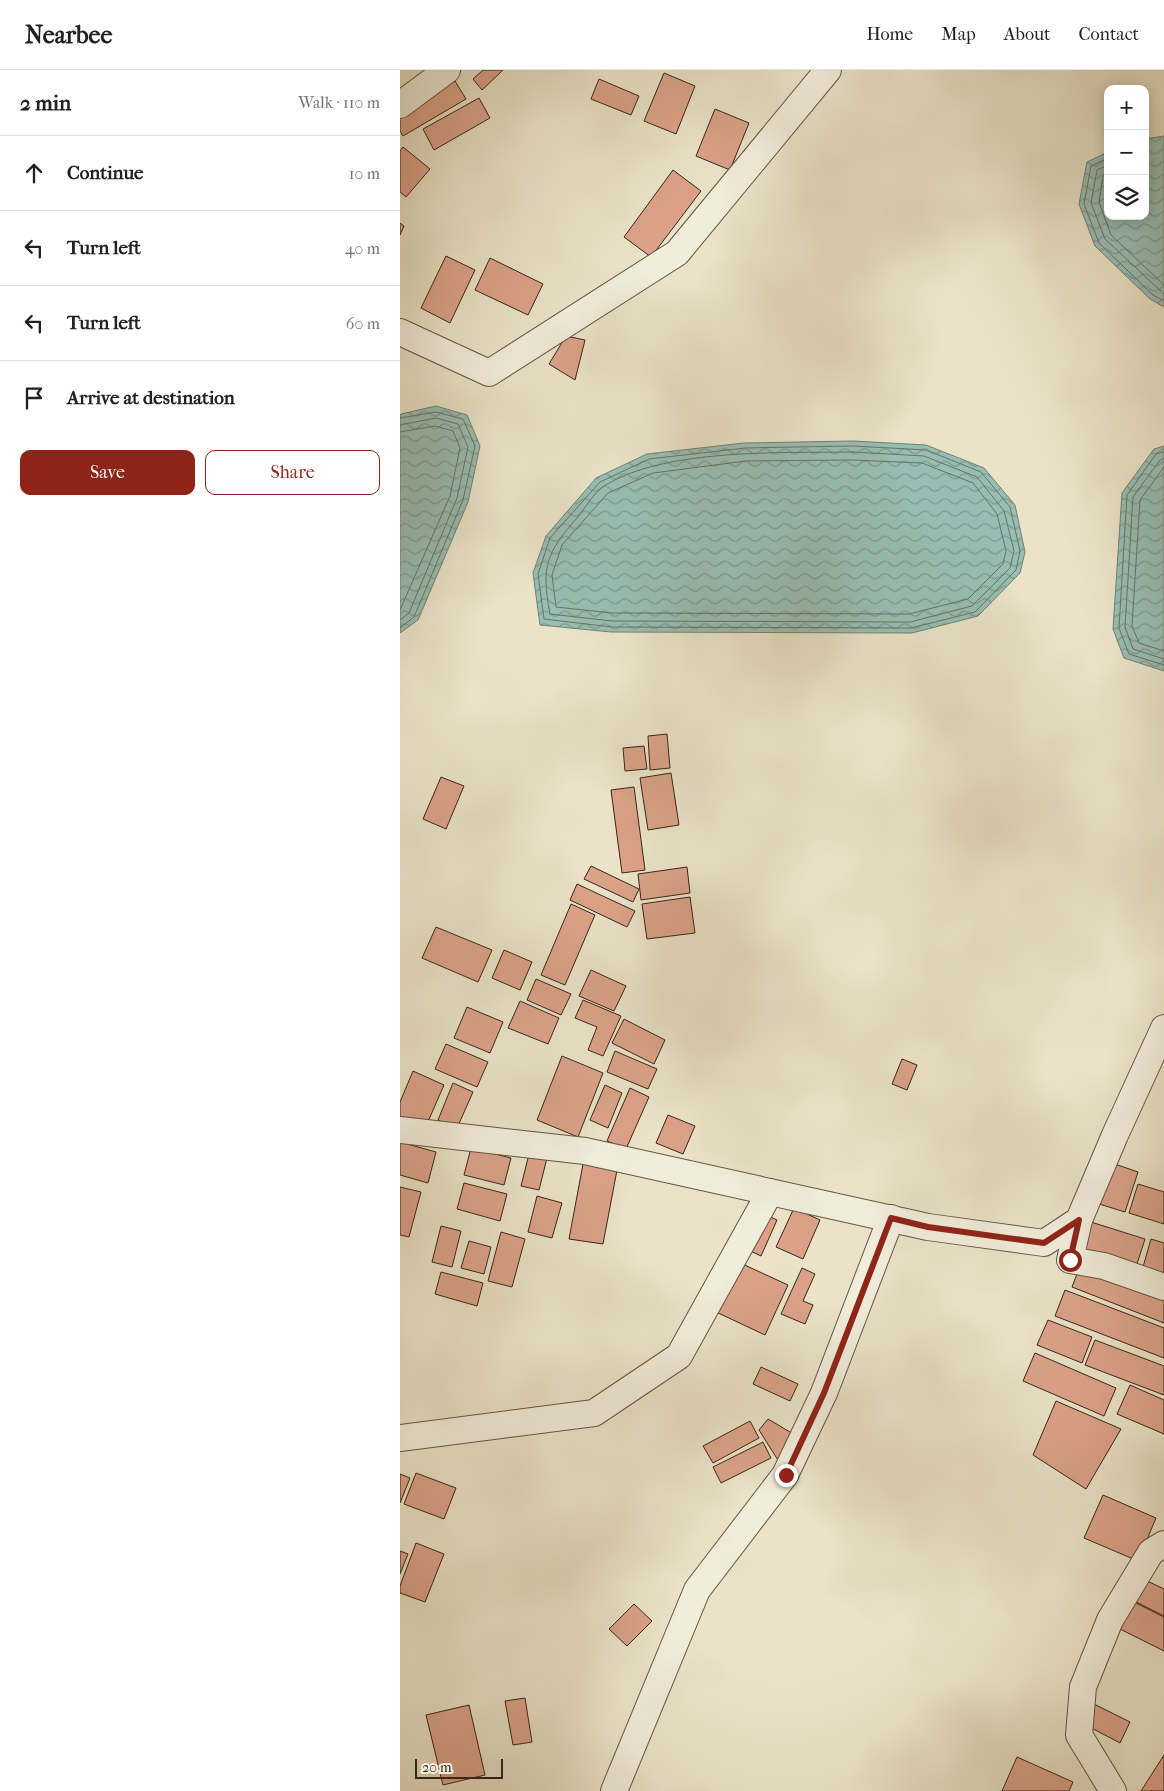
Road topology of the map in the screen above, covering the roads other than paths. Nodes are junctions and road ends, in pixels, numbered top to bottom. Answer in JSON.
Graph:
{"nodes":[{"id":1,"x":447,"y":70,"type":"edge"},
{"id":2,"x":828,"y":70,"type":"edge"},
{"id":3,"x":400,"y":105,"type":"edge"},
{"id":4,"x":400,"y":332,"type":"edge"},
{"id":5,"x":1164,"y":1028,"type":"edge"},
{"id":6,"x":400,"y":1130,"type":"edge"},
{"id":7,"x":770,"y":1192,"type":"junction"},
{"id":8,"x":891,"y":1218,"type":"junction"},
{"id":9,"x":1079,"y":1220,"type":"junction"},
{"id":10,"x":1164,"y":1287,"type":"edge"},
{"id":11,"x":400,"y":1438,"type":"edge"},
{"id":12,"x":1164,"y":1544,"type":"edge"},
{"id":13,"x":614,"y":1791,"type":"edge"},
{"id":14,"x":1113,"y":1791,"type":"edge"}],
"edges":[{"from":1,"to":3,"type":"street"},
{"from":2,"to":4,"type":"street"},
{"from":5,"to":9,"type":"street"},
{"from":6,"to":7,"type":"street"},
{"from":7,"to":8,"type":"street"},
{"from":7,"to":11,"type":"street"},
{"from":8,"to":9,"type":"street"},
{"from":8,"to":13,"type":"street"},
{"from":9,"to":10,"type":"street"},
{"from":12,"to":14,"type":"street"}]}
